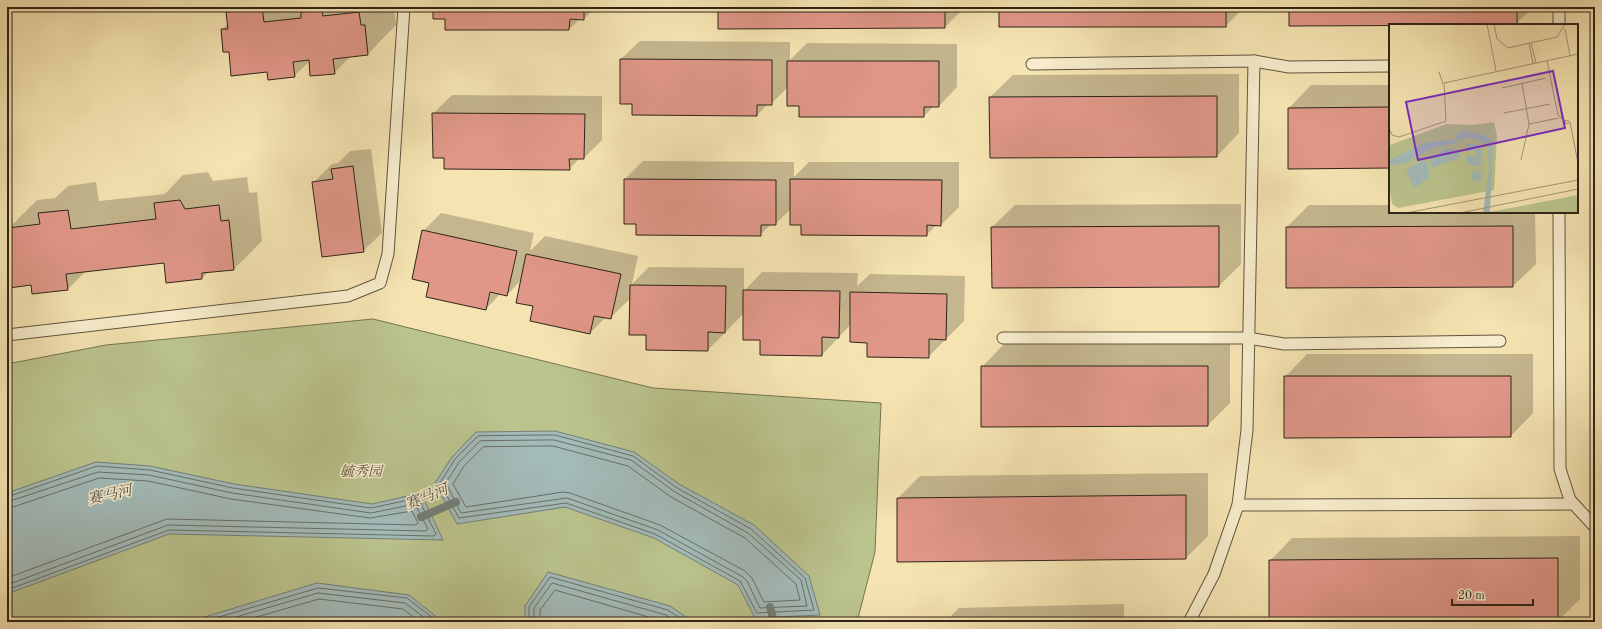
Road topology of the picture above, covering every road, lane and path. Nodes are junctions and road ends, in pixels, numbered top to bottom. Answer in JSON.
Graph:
{"nodes":[{"id":1,"x":404,"y":7,"type":"edge"},
{"id":2,"x":1559,"y":7,"type":"edge"},
{"id":3,"x":1559,"y":24,"type":"edge"},
{"id":4,"x":1254,"y":61,"type":"junction"},
{"id":5,"x":1032,"y":64,"type":"dead end"},
{"id":6,"x":1389,"y":66,"type":"edge"},
{"id":7,"x":1559,"y":213,"type":"edge"},
{"id":8,"x":7,"y":335,"type":"edge"},
{"id":9,"x":1003,"y":338,"type":"dead end"},
{"id":10,"x":1248,"y":338,"type":"junction"},
{"id":11,"x":1500,"y":342,"type":"dead end"},
{"id":12,"x":1238,"y":504,"type":"junction"},
{"id":13,"x":1574,"y":504,"type":"junction"},
{"id":14,"x":1595,"y":527,"type":"edge"},
{"id":15,"x":1190,"y":622,"type":"edge"}],
"edges":[{"from":1,"to":8,"type":"lane"},
{"from":2,"to":3,"type":"lane"},
{"from":4,"to":5,"type":"lane"},
{"from":4,"to":6,"type":"lane"},
{"from":4,"to":10,"type":"lane"},
{"from":7,"to":13,"type":"lane"},
{"from":9,"to":10,"type":"lane"},
{"from":10,"to":11,"type":"lane"},
{"from":10,"to":12,"type":"lane"},
{"from":12,"to":13,"type":"lane"},
{"from":12,"to":15,"type":"lane"},
{"from":13,"to":14,"type":"lane"}]}
